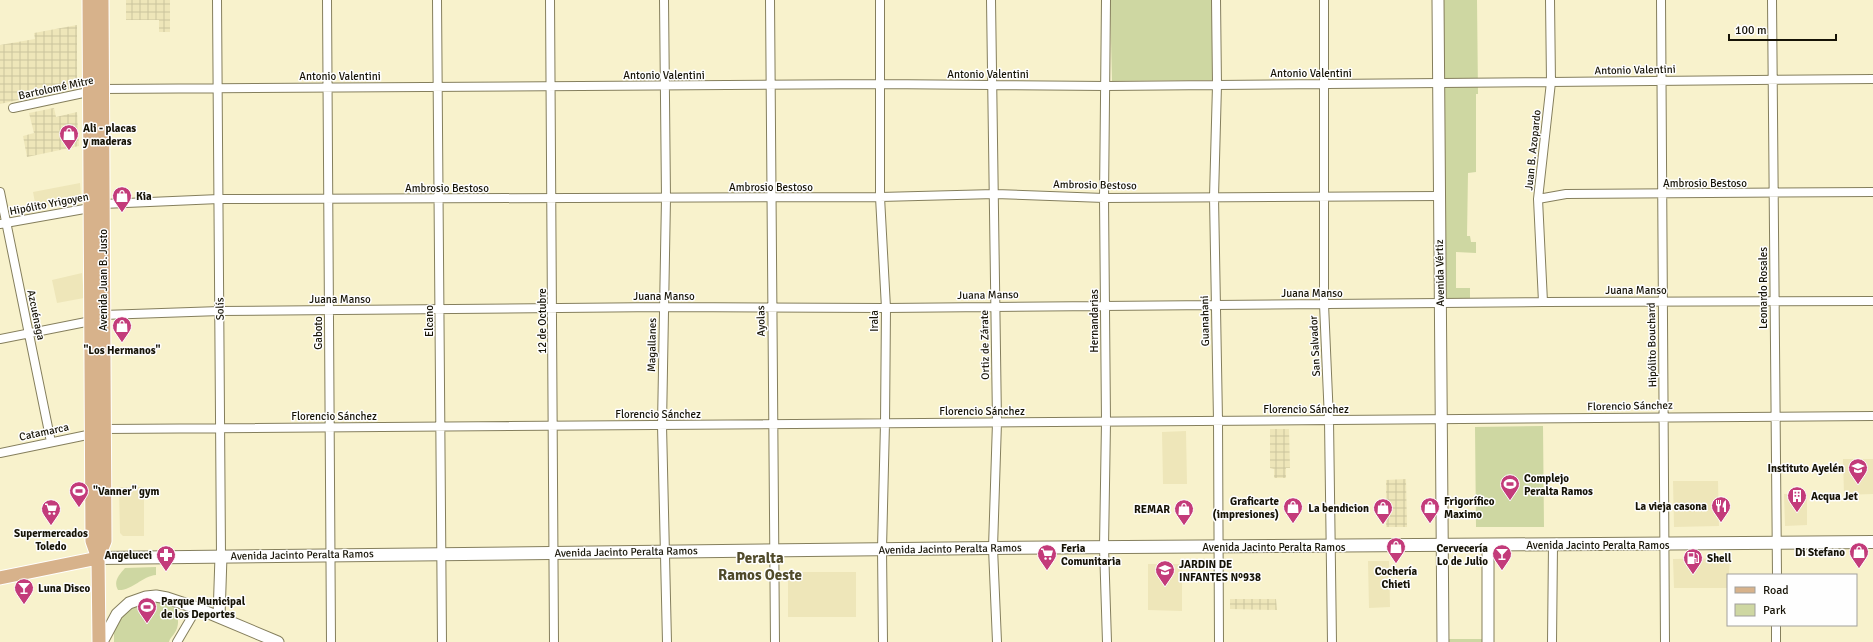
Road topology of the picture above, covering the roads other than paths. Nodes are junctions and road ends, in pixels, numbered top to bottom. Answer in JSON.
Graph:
{"nodes":[{"id":1,"x":89,"y":0,"type":"edge"},
{"id":2,"x":102,"y":0,"type":"edge"},
{"id":3,"x":217,"y":0,"type":"edge"},
{"id":4,"x":327,"y":0,"type":"edge"},
{"id":5,"x":438,"y":0,"type":"edge"},
{"id":6,"x":550,"y":0,"type":"edge"},
{"id":7,"x":664,"y":0,"type":"edge"},
{"id":8,"x":770,"y":0,"type":"edge"},
{"id":9,"x":880,"y":0,"type":"edge"},
{"id":10,"x":991,"y":0,"type":"edge"},
{"id":11,"x":1106,"y":0,"type":"edge"},
{"id":12,"x":1216,"y":0,"type":"edge"},
{"id":13,"x":1324,"y":0,"type":"edge"},
{"id":14,"x":1438,"y":0,"type":"edge"},
{"id":15,"x":1550,"y":0,"type":"edge"},
{"id":16,"x":1661,"y":0,"type":"edge"},
{"id":17,"x":1772,"y":0,"type":"edge"},
{"id":18,"x":1773,"y":79,"type":"junction"},
{"id":19,"x":1873,"y":79,"type":"edge"},
{"id":20,"x":1661,"y":80,"type":"junction"},
{"id":21,"x":1552,"y":82,"type":"junction"},
{"id":22,"x":880,"y":84,"type":"junction"},
{"id":23,"x":1324,"y":84,"type":"junction"},
{"id":24,"x":1438,"y":84,"type":"junction"},
{"id":25,"x":770,"y":85,"type":"junction"},
{"id":26,"x":993,"y":85,"type":"junction"},
{"id":27,"x":1217,"y":85,"type":"junction"},
{"id":28,"x":551,"y":86,"type":"junction"},
{"id":29,"x":665,"y":86,"type":"junction"},
{"id":30,"x":1106,"y":86,"type":"junction"},
{"id":31,"x":438,"y":87,"type":"junction"},
{"id":32,"x":218,"y":88,"type":"junction"},
{"id":33,"x":328,"y":88,"type":"junction"},
{"id":34,"x":96,"y":91,"type":"junction"},
{"id":35,"x":13,"y":108,"type":"dead end"},
{"id":36,"x":0,"y":192,"type":"edge"},
{"id":37,"x":1873,"y":192,"type":"edge"},
{"id":38,"x":994,"y":194,"type":"junction"},
{"id":39,"x":1661,"y":194,"type":"junction"},
{"id":40,"x":1774,"y":194,"type":"junction"},
{"id":41,"x":1325,"y":196,"type":"junction"},
{"id":42,"x":1439,"y":196,"type":"junction"},
{"id":43,"x":880,"y":197,"type":"junction"},
{"id":44,"x":1214,"y":197,"type":"junction"},
{"id":45,"x":552,"y":198,"type":"junction"},
{"id":46,"x":666,"y":198,"type":"junction"},
{"id":47,"x":771,"y":198,"type":"junction"},
{"id":48,"x":1104,"y":198,"type":"junction"},
{"id":49,"x":219,"y":199,"type":"junction"},
{"id":50,"x":328,"y":199,"type":"junction"},
{"id":51,"x":439,"y":199,"type":"junction"},
{"id":52,"x":1538,"y":199,"type":"junction"},
{"id":53,"x":97,"y":206,"type":"junction"},
{"id":54,"x":3,"y":224,"type":"edge"},
{"id":55,"x":1775,"y":300,"type":"junction"},
{"id":56,"x":1663,"y":301,"type":"junction"},
{"id":57,"x":1873,"y":301,"type":"edge"},
{"id":58,"x":1544,"y":302,"type":"junction"},
{"id":59,"x":1441,"y":303,"type":"junction"},
{"id":60,"x":1216,"y":304,"type":"junction"},
{"id":61,"x":1324,"y":304,"type":"junction"},
{"id":62,"x":1105,"y":305,"type":"junction"},
{"id":63,"x":995,"y":306,"type":"junction"},
{"id":64,"x":663,"y":307,"type":"junction"},
{"id":65,"x":772,"y":307,"type":"junction"},
{"id":66,"x":886,"y":308,"type":"junction"},
{"id":67,"x":552,"y":309,"type":"junction"},
{"id":68,"x":329,"y":310,"type":"junction"},
{"id":69,"x":440,"y":310,"type":"junction"},
{"id":70,"x":220,"y":311,"type":"junction"},
{"id":71,"x":104,"y":315,"type":"junction"},
{"id":72,"x":91,"y":321,"type":"junction"},
{"id":73,"x":28,"y":333,"type":"junction"},
{"id":74,"x":0,"y":339,"type":"edge"},
{"id":75,"x":1664,"y":416,"type":"junction"},
{"id":76,"x":1873,"y":416,"type":"edge"},
{"id":77,"x":1776,"y":417,"type":"junction"},
{"id":78,"x":1442,"y":419,"type":"junction"},
{"id":79,"x":1218,"y":420,"type":"junction"},
{"id":80,"x":1330,"y":420,"type":"junction"},
{"id":81,"x":997,"y":422,"type":"junction"},
{"id":82,"x":1106,"y":422,"type":"junction"},
{"id":83,"x":885,"y":423,"type":"junction"},
{"id":84,"x":773,"y":424,"type":"junction"},
{"id":85,"x":553,"y":425,"type":"junction"},
{"id":86,"x":662,"y":425,"type":"junction"},
{"id":87,"x":440,"y":426,"type":"junction"},
{"id":88,"x":330,"y":427,"type":"junction"},
{"id":89,"x":221,"y":428,"type":"junction"},
{"id":90,"x":104,"y":429,"type":"junction"},
{"id":91,"x":92,"y":434,"type":"junction"},
{"id":92,"x":51,"y":442,"type":"junction"},
{"id":93,"x":0,"y":452,"type":"edge"},
{"id":94,"x":1873,"y":542,"type":"edge"},
{"id":95,"x":1777,"y":543,"type":"junction"},
{"id":96,"x":1664,"y":544,"type":"junction"},
{"id":97,"x":1488,"y":545,"type":"junction"},
{"id":98,"x":1553,"y":545,"type":"junction"},
{"id":99,"x":1330,"y":546,"type":"junction"},
{"id":100,"x":1442,"y":546,"type":"junction"},
{"id":101,"x":1219,"y":547,"type":"junction"},
{"id":102,"x":994,"y":548,"type":"junction"},
{"id":103,"x":1104,"y":548,"type":"junction"},
{"id":104,"x":882,"y":549,"type":"junction"},
{"id":105,"x":775,"y":550,"type":"junction"},
{"id":106,"x":664,"y":551,"type":"junction"},
{"id":107,"x":554,"y":552,"type":"junction"},
{"id":108,"x":441,"y":554,"type":"junction"},
{"id":109,"x":331,"y":555,"type":"junction"},
{"id":110,"x":221,"y":556,"type":"junction"},
{"id":111,"x":98,"y":558,"type":"junction"},
{"id":112,"x":1777,"y":574,"type":"edge"},
{"id":113,"x":0,"y":578,"type":"edge"},
{"id":114,"x":197,"y":608,"type":"junction"},
{"id":115,"x":219,"y":617,"type":"junction"},
{"id":116,"x":1776,"y":626,"type":"edge"},
{"id":117,"x":179,"y":641,"type":"edge"},
{"id":118,"x":100,"y":642,"type":"edge"},
{"id":119,"x":278,"y":642,"type":"edge"},
{"id":120,"x":331,"y":642,"type":"edge"},
{"id":121,"x":442,"y":642,"type":"edge"},
{"id":122,"x":554,"y":642,"type":"edge"},
{"id":123,"x":667,"y":642,"type":"edge"},
{"id":124,"x":775,"y":642,"type":"edge"},
{"id":125,"x":883,"y":642,"type":"edge"},
{"id":126,"x":997,"y":642,"type":"edge"},
{"id":127,"x":1107,"y":642,"type":"edge"},
{"id":128,"x":1219,"y":642,"type":"edge"},
{"id":129,"x":1332,"y":642,"type":"edge"},
{"id":130,"x":1443,"y":642,"type":"edge"},
{"id":131,"x":1488,"y":642,"type":"edge"},
{"id":132,"x":1552,"y":642,"type":"edge"},
{"id":133,"x":1665,"y":642,"type":"edge"},
{"id":134,"x":1776,"y":642,"type":"edge"}],
"edges":[{"from":1,"to":34,"type":"main road","name":"Avenida Juan B. Justo"},
{"from":2,"to":34,"type":"main road","name":"Avenida Juan B. Justo"},
{"from":3,"to":32,"type":"street","name":"Solís"},
{"from":4,"to":33,"type":"street","name":"Gaboto"},
{"from":5,"to":31,"type":"street","name":"Elcano"},
{"from":6,"to":28,"type":"street","name":"12 de Octubre"},
{"from":7,"to":29,"type":"street","name":"Magallanes"},
{"from":8,"to":25,"type":"street","name":"Ayolas"},
{"from":9,"to":22,"type":"street","name":"Irala"},
{"from":10,"to":26,"type":"street","name":"Ortiz de Zárate"},
{"from":11,"to":30,"type":"street","name":"Hernandarias"},
{"from":12,"to":27,"type":"street","name":"Guanahani"},
{"from":13,"to":23,"type":"street","name":"San Salvador"},
{"from":14,"to":24,"type":"street","name":"Avenida Vértiz"},
{"from":15,"to":21,"type":"street","name":"Juan B. Azopardo"},
{"from":16,"to":20,"type":"street","name":"Hipólito Bouchard"},
{"from":17,"to":18,"type":"street","name":"Leonardo Rosales"},
{"from":18,"to":19,"type":"street","name":"Antonio Valentini"},
{"from":18,"to":20,"type":"street","name":"Antonio Valentini"},
{"from":18,"to":40,"type":"street","name":"Leonardo Rosales"},
{"from":20,"to":21,"type":"street","name":"Antonio Valentini"},
{"from":20,"to":39,"type":"street","name":"Hipólito Bouchard"},
{"from":21,"to":24,"type":"street","name":"Antonio Valentini"},
{"from":21,"to":52,"type":"street","name":"Juan B. Azopardo"},
{"from":22,"to":25,"type":"street","name":"Antonio Valentini"},
{"from":22,"to":26,"type":"street","name":"Antonio Valentini"},
{"from":22,"to":43,"type":"street","name":"Irala"},
{"from":23,"to":24,"type":"street","name":"Antonio Valentini"},
{"from":23,"to":27,"type":"street","name":"Antonio Valentini"},
{"from":23,"to":41,"type":"street","name":"San Salvador"},
{"from":24,"to":42,"type":"street","name":"Avenida Vértiz"},
{"from":25,"to":29,"type":"street","name":"Antonio Valentini"},
{"from":25,"to":47,"type":"street","name":"Ayolas"},
{"from":26,"to":30,"type":"street","name":"Antonio Valentini"},
{"from":26,"to":38,"type":"street","name":"Ortiz de Zárate"},
{"from":27,"to":30,"type":"street","name":"Antonio Valentini"},
{"from":27,"to":44,"type":"street","name":"Guanahani"},
{"from":28,"to":29,"type":"street","name":"Antonio Valentini"},
{"from":28,"to":31,"type":"street","name":"Antonio Valentini"},
{"from":28,"to":45,"type":"street","name":"12 de Octubre"},
{"from":29,"to":46,"type":"street","name":"Magallanes"},
{"from":30,"to":48,"type":"street","name":"Hernandarias"},
{"from":31,"to":33,"type":"street","name":"Antonio Valentini"},
{"from":31,"to":51,"type":"street","name":"Elcano"},
{"from":32,"to":33,"type":"street","name":"Antonio Valentini"},
{"from":32,"to":34,"type":"street","name":"Antonio Valentini"},
{"from":32,"to":49,"type":"street","name":"Solís"},
{"from":33,"to":50,"type":"street","name":"Gaboto"},
{"from":34,"to":35,"type":"street","name":"Bartolomé Mitre"},
{"from":34,"to":53,"type":"main road","name":"Avenida Juan B. Justo"},
{"from":36,"to":54,"type":"street","name":"Azcuénaga"},
{"from":37,"to":40,"type":"street","name":"Ambrosio Bestoso"},
{"from":38,"to":43,"type":"street","name":"Ambrosio Bestoso"},
{"from":38,"to":48,"type":"street","name":"Ambrosio Bestoso"},
{"from":38,"to":63,"type":"street","name":"Ortiz de Zárate"},
{"from":39,"to":40,"type":"street","name":"Ambrosio Bestoso"},
{"from":39,"to":52,"type":"street","name":"Ambrosio Bestoso"},
{"from":39,"to":56,"type":"street","name":"Hipólito Bouchard"},
{"from":40,"to":55,"type":"street","name":"Leonardo Rosales"},
{"from":41,"to":42,"type":"street","name":"Ambrosio Bestoso"},
{"from":41,"to":44,"type":"street","name":"Ambrosio Bestoso"},
{"from":41,"to":61,"type":"street","name":"San Salvador"},
{"from":42,"to":59,"type":"street","name":"Avenida Vértiz"},
{"from":43,"to":47,"type":"street","name":"Ambrosio Bestoso"},
{"from":43,"to":66,"type":"street","name":"Irala"},
{"from":44,"to":48,"type":"street","name":"Ambrosio Bestoso"},
{"from":44,"to":60,"type":"street","name":"Guanahani"},
{"from":45,"to":46,"type":"street","name":"Ambrosio Bestoso"},
{"from":45,"to":51,"type":"street","name":"Ambrosio Bestoso"},
{"from":45,"to":67,"type":"street","name":"12 de Octubre"},
{"from":46,"to":47,"type":"street","name":"Ambrosio Bestoso"},
{"from":46,"to":64,"type":"street","name":"Magallanes"},
{"from":47,"to":65,"type":"street","name":"Ayolas"},
{"from":48,"to":62,"type":"street","name":"Hernandarias"},
{"from":49,"to":50,"type":"street","name":"Ambrosio Bestoso"},
{"from":49,"to":53,"type":"street","name":"Ambrosio Bestoso"},
{"from":49,"to":70,"type":"street","name":"Solís"},
{"from":50,"to":51,"type":"street","name":"Ambrosio Bestoso"},
{"from":50,"to":68,"type":"street","name":"Gaboto"},
{"from":51,"to":69,"type":"street","name":"Elcano"},
{"from":52,"to":58,"type":"street","name":"Juan B. Azopardo"},
{"from":53,"to":54,"type":"street","name":"Hipólito Yrigoyen"},
{"from":53,"to":71,"type":"main road","name":"Avenida Juan B. Justo"},
{"from":53,"to":72,"type":"main road","name":"Avenida Juan B. Justo"},
{"from":54,"to":73,"type":"street","name":"Azcuénaga"},
{"from":55,"to":56,"type":"street","name":"Juana Manso"},
{"from":55,"to":57,"type":"street","name":"Juana Manso"},
{"from":55,"to":77,"type":"street","name":"Leonardo Rosales"},
{"from":56,"to":58,"type":"street","name":"Juana Manso"},
{"from":56,"to":75,"type":"street","name":"Hipólito Bouchard"},
{"from":58,"to":59,"type":"street","name":"Juana Manso"},
{"from":59,"to":61,"type":"street","name":"Juana Manso"},
{"from":59,"to":78,"type":"street","name":"Avenida Vértiz"},
{"from":60,"to":61,"type":"street","name":"Juana Manso"},
{"from":60,"to":62,"type":"street","name":"Juana Manso"},
{"from":60,"to":79,"type":"street","name":"Guanahani"},
{"from":61,"to":80,"type":"street","name":"San Salvador"},
{"from":62,"to":63,"type":"street","name":"Juana Manso"},
{"from":62,"to":82,"type":"street","name":"Hernandarias"},
{"from":63,"to":66,"type":"street","name":"Juana Manso"},
{"from":63,"to":81,"type":"street","name":"Ortiz de Zárate"},
{"from":64,"to":65,"type":"street","name":"Juana Manso"},
{"from":64,"to":67,"type":"street","name":"Juana Manso"},
{"from":64,"to":86,"type":"street","name":"Magallanes"},
{"from":65,"to":66,"type":"street","name":"Juana Manso"},
{"from":65,"to":84,"type":"street","name":"Ayolas"},
{"from":66,"to":83,"type":"street","name":"Irala"},
{"from":67,"to":69,"type":"street","name":"Juana Manso"},
{"from":67,"to":85,"type":"street","name":"12 de Octubre"},
{"from":68,"to":69,"type":"street","name":"Juana Manso"},
{"from":68,"to":70,"type":"street","name":"Juana Manso"},
{"from":68,"to":88,"type":"street","name":"Gaboto"},
{"from":69,"to":87,"type":"street","name":"Elcano"},
{"from":70,"to":71,"type":"street","name":"Juana Manso"},
{"from":70,"to":89,"type":"street","name":"Solís"},
{"from":71,"to":72,"type":"street"},
{"from":71,"to":90,"type":"main road","name":"Avenida Juan B. Justo"},
{"from":72,"to":73,"type":"street"},
{"from":72,"to":91,"type":"main road","name":"Avenida Juan B. Justo"},
{"from":73,"to":74,"type":"street"},
{"from":73,"to":92,"type":"street","name":"Azcuénaga"},
{"from":75,"to":77,"type":"street","name":"Florencio Sánchez"},
{"from":75,"to":78,"type":"street","name":"Florencio Sánchez"},
{"from":75,"to":96,"type":"street","name":"Hipólito Bouchard"},
{"from":76,"to":77,"type":"street","name":"Florencio Sánchez"},
{"from":77,"to":95,"type":"street","name":"Leonardo Rosales"},
{"from":78,"to":80,"type":"street","name":"Florencio Sánchez"},
{"from":78,"to":100,"type":"street","name":"Avenida Vértiz"},
{"from":79,"to":80,"type":"street","name":"Florencio Sánchez"},
{"from":79,"to":82,"type":"street","name":"Florencio Sánchez"},
{"from":79,"to":101,"type":"street","name":"Guanahani"},
{"from":80,"to":99,"type":"street","name":"San Salvador"},
{"from":81,"to":82,"type":"street","name":"Florencio Sánchez"},
{"from":81,"to":83,"type":"street","name":"Florencio Sánchez"},
{"from":81,"to":102,"type":"street","name":"Ortiz de Zárate"},
{"from":82,"to":103,"type":"street","name":"Hernandarias"},
{"from":83,"to":84,"type":"street","name":"Florencio Sánchez"},
{"from":83,"to":104,"type":"street","name":"Irala"},
{"from":84,"to":86,"type":"street","name":"Florencio Sánchez"},
{"from":84,"to":105,"type":"street","name":"Ayolas"},
{"from":85,"to":86,"type":"street","name":"Florencio Sánchez"},
{"from":85,"to":87,"type":"street","name":"Florencio Sánchez"},
{"from":85,"to":107,"type":"street","name":"12 de Octubre"},
{"from":86,"to":106,"type":"street","name":"Magallanes"},
{"from":87,"to":88,"type":"street","name":"Florencio Sánchez"},
{"from":87,"to":108,"type":"street","name":"Elcano"},
{"from":88,"to":89,"type":"street","name":"Florencio Sánchez"},
{"from":88,"to":109,"type":"street","name":"Gaboto"},
{"from":89,"to":90,"type":"street","name":"Florencio Sánchez"},
{"from":89,"to":110,"type":"street","name":"Solís"},
{"from":90,"to":91,"type":"street","name":"Florencio Sánchez"},
{"from":90,"to":111,"type":"main road","name":"Avenida Juan B. Justo"},
{"from":91,"to":92,"type":"street","name":"Catamarca"},
{"from":91,"to":111,"type":"main road","name":"Avenida Juan B. Justo"},
{"from":92,"to":93,"type":"street","name":"Catamarca"},
{"from":94,"to":95,"type":"main road","name":"Avenida Jacinto Peralta Ramos"},
{"from":95,"to":96,"type":"main road","name":"Avenida Jacinto Peralta Ramos"},
{"from":95,"to":112,"type":"street","name":"Leonardo Rosales"},
{"from":96,"to":98,"type":"main road","name":"Avenida Jacinto Peralta Ramos"},
{"from":96,"to":133,"type":"street","name":"Hipólito Bouchard"},
{"from":97,"to":98,"type":"main road","name":"Avenida Jacinto Peralta Ramos"},
{"from":97,"to":100,"type":"main road","name":"Avenida Jacinto Peralta Ramos"},
{"from":97,"to":131,"type":"street"},
{"from":98,"to":132,"type":"street"},
{"from":99,"to":100,"type":"main road","name":"Avenida Jacinto Peralta Ramos"},
{"from":99,"to":101,"type":"main road","name":"Avenida Jacinto Peralta Ramos"},
{"from":99,"to":129,"type":"street","name":"San Salvador"},
{"from":100,"to":130,"type":"street","name":"Avenida Vértiz"},
{"from":101,"to":103,"type":"main road","name":"Avenida Jacinto Peralta Ramos"},
{"from":101,"to":128,"type":"street","name":"Guanahani"},
{"from":102,"to":103,"type":"main road","name":"Avenida Jacinto Peralta Ramos"},
{"from":102,"to":104,"type":"main road","name":"Avenida Jacinto Peralta Ramos"},
{"from":102,"to":126,"type":"street","name":"Ortiz de Zárate"},
{"from":103,"to":127,"type":"street","name":"Hernandarias"},
{"from":104,"to":105,"type":"main road","name":"Avenida Jacinto Peralta Ramos"},
{"from":104,"to":125,"type":"street","name":"Irala"},
{"from":105,"to":106,"type":"main road","name":"Avenida Jacinto Peralta Ramos"},
{"from":105,"to":124,"type":"street","name":"Ayolas"},
{"from":106,"to":107,"type":"main road","name":"Avenida Jacinto Peralta Ramos"},
{"from":106,"to":123,"type":"street","name":"Magallanes"},
{"from":107,"to":108,"type":"main road","name":"Avenida Jacinto Peralta Ramos"},
{"from":107,"to":122,"type":"street","name":"12 de Octubre"},
{"from":108,"to":109,"type":"main road","name":"Avenida Jacinto Peralta Ramos"},
{"from":108,"to":121,"type":"street","name":"Elcano"},
{"from":109,"to":110,"type":"main road","name":"Avenida Jacinto Peralta Ramos"},
{"from":109,"to":120,"type":"street","name":"Gaboto"},
{"from":110,"to":111,"type":"main road","name":"Avenida Jacinto Peralta Ramos"},
{"from":110,"to":115,"type":"street","name":"Solís"},
{"from":111,"to":113,"type":"main road"},
{"from":111,"to":118,"type":"main road","name":"Avenida Juan B. Justo"},
{"from":114,"to":115,"type":"street"},
{"from":114,"to":117,"type":"street"},
{"from":114,"to":118,"type":"street"},
{"from":115,"to":119,"type":"street"},
{"from":116,"to":134,"type":"street"}]}
